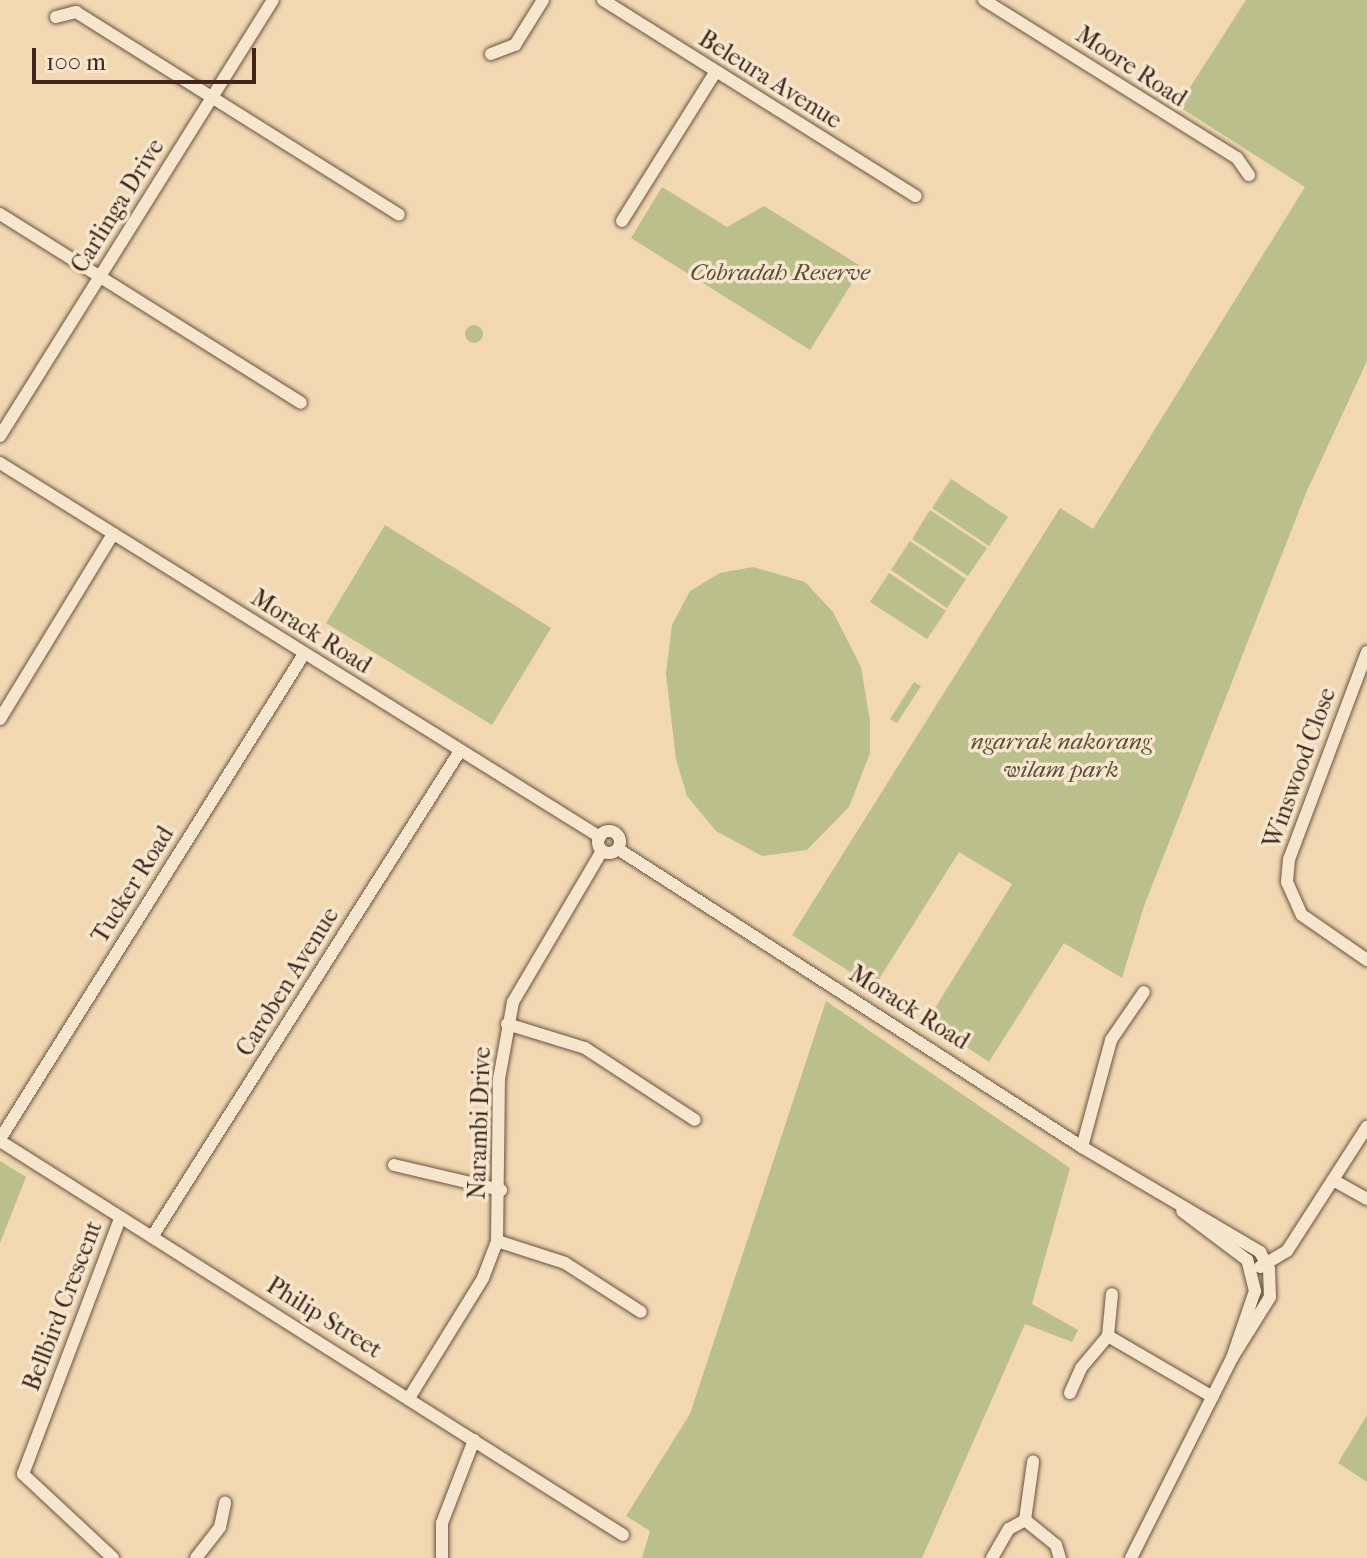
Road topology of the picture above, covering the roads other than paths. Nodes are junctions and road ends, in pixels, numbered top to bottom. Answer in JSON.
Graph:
{"nodes":[{"id":1,"x":273,"y":0,"type":"edge"},
{"id":2,"x":543,"y":0,"type":"edge"},
{"id":3,"x":603,"y":0,"type":"edge"},
{"id":4,"x":984,"y":0,"type":"edge"},
{"id":5,"x":56,"y":17,"type":"dead end"},
{"id":6,"x":491,"y":54,"type":"dead end"},
{"id":7,"x":715,"y":73,"type":"junction"},
{"id":8,"x":211,"y":99,"type":"junction"},
{"id":9,"x":1249,"y":175,"type":"dead end"},
{"id":10,"x":916,"y":196,"type":"dead end"},
{"id":11,"x":0,"y":214,"type":"edge"},
{"id":12,"x":399,"y":215,"type":"dead end"},
{"id":13,"x":622,"y":221,"type":"dead end"},
{"id":14,"x":99,"y":277,"type":"junction"},
{"id":15,"x":301,"y":403,"type":"dead end"},
{"id":16,"x":0,"y":436,"type":"edge"},
{"id":17,"x":0,"y":463,"type":"edge"},
{"id":18,"x":113,"y":534,"type":"junction"},
{"id":19,"x":1367,"y":652,"type":"edge"},
{"id":20,"x":304,"y":654,"type":"junction"},
{"id":21,"x":0,"y":719,"type":"edge"},
{"id":22,"x":460,"y":751,"type":"junction"},
{"id":23,"x":600,"y":837,"type":"junction"},
{"id":24,"x":618,"y":849,"type":"junction"},
{"id":25,"x":602,"y":851,"type":"junction"},
{"id":26,"x":1367,"y":960,"type":"edge"},
{"id":27,"x":1144,"y":992,"type":"dead end"},
{"id":28,"x":507,"y":1024,"type":"junction"},
{"id":29,"x":695,"y":1120,"type":"dead end"},
{"id":30,"x":1367,"y":1127,"type":"edge"},
{"id":31,"x":0,"y":1140,"type":"edge"},
{"id":32,"x":1082,"y":1147,"type":"junction"},
{"id":33,"x":394,"y":1165,"type":"dead end"},
{"id":34,"x":1333,"y":1180,"type":"junction"},
{"id":35,"x":501,"y":1190,"type":"junction"},
{"id":36,"x":1367,"y":1199,"type":"edge"},
{"id":37,"x":1176,"y":1205,"type":"junction"},
{"id":38,"x":120,"y":1218,"type":"junction"},
{"id":39,"x":152,"y":1237,"type":"junction"},
{"id":40,"x":497,"y":1241,"type":"junction"},
{"id":41,"x":1267,"y":1264,"type":"junction"},
{"id":42,"x":1253,"y":1270,"type":"junction"},
{"id":43,"x":1112,"y":1294,"type":"dead end"},
{"id":44,"x":641,"y":1312,"type":"dead end"},
{"id":45,"x":1108,"y":1336,"type":"junction"},
{"id":46,"x":1232,"y":1358,"type":"junction"},
{"id":47,"x":1070,"y":1393,"type":"dead end"},
{"id":48,"x":1213,"y":1397,"type":"junction"},
{"id":49,"x":409,"y":1398,"type":"junction"},
{"id":50,"x":474,"y":1440,"type":"junction"},
{"id":51,"x":1033,"y":1462,"type":"dead end"},
{"id":52,"x":225,"y":1503,"type":"dead end"},
{"id":53,"x":1025,"y":1520,"type":"junction"},
{"id":54,"x":623,"y":1535,"type":"dead end"},
{"id":55,"x":113,"y":1558,"type":"edge"},
{"id":56,"x":196,"y":1558,"type":"edge"},
{"id":57,"x":442,"y":1558,"type":"edge"},
{"id":58,"x":992,"y":1558,"type":"edge"},
{"id":59,"x":1060,"y":1558,"type":"edge"},
{"id":60,"x":1131,"y":1558,"type":"edge"}],
"edges":[{"from":1,"to":8,"type":"street","name":"Carlinga Drive"},
{"from":2,"to":6,"type":"street"},
{"from":3,"to":7,"type":"street","name":"Beleura Avenue"},
{"from":4,"to":9,"type":"street","name":"Moore Road"},
{"from":5,"to":8,"type":"street"},
{"from":7,"to":10,"type":"street","name":"Beleura Avenue"},
{"from":7,"to":13,"type":"street"},
{"from":8,"to":12,"type":"street"},
{"from":8,"to":14,"type":"street","name":"Carlinga Drive"},
{"from":11,"to":14,"type":"street"},
{"from":14,"to":15,"type":"street"},
{"from":14,"to":16,"type":"street","name":"Carlinga Drive"},
{"from":17,"to":18,"type":"street","name":"Morack Road"},
{"from":18,"to":20,"type":"street","name":"Morack Road"},
{"from":18,"to":21,"type":"street"},
{"from":19,"to":26,"type":"street","name":"Winswood Close"},
{"from":20,"to":22,"type":"street","name":"Morack Road"},
{"from":20,"to":31,"type":"street","name":"Tucker Road"},
{"from":22,"to":23,"type":"street","name":"Morack Road"},
{"from":22,"to":39,"type":"street","name":"Caroben Avenue"},
{"from":23,"to":24,"type":"street","name":"Morack Road"},
{"from":23,"to":25,"type":"street"},
{"from":24,"to":25,"type":"street"},
{"from":24,"to":32,"type":"street","name":"Morack Road"},
{"from":25,"to":28,"type":"street","name":"Narambi Drive"},
{"from":27,"to":32,"type":"street"},
{"from":28,"to":29,"type":"street"},
{"from":28,"to":35,"type":"street","name":"Narambi Drive"},
{"from":30,"to":34,"type":"street"},
{"from":31,"to":38,"type":"street","name":"Philip Street"},
{"from":32,"to":37,"type":"street","name":"Morack Road"},
{"from":33,"to":35,"type":"street"},
{"from":34,"to":36,"type":"street"},
{"from":34,"to":41,"type":"street"},
{"from":35,"to":40,"type":"street","name":"Narambi Drive"},
{"from":37,"to":41,"type":"street","name":"Morack Road"},
{"from":37,"to":42,"type":"street","name":"Morack Road"},
{"from":38,"to":39,"type":"street","name":"Philip Street"},
{"from":38,"to":55,"type":"street","name":"Bellbird Crescent"},
{"from":39,"to":49,"type":"street","name":"Philip Street"},
{"from":40,"to":44,"type":"street"},
{"from":40,"to":49,"type":"street","name":"Narambi Drive"},
{"from":41,"to":42,"type":"street"},
{"from":41,"to":46,"type":"street"},
{"from":42,"to":46,"type":"street"},
{"from":43,"to":45,"type":"street"},
{"from":45,"to":47,"type":"street"},
{"from":45,"to":48,"type":"street"},
{"from":46,"to":48,"type":"street"},
{"from":48,"to":60,"type":"street"},
{"from":49,"to":50,"type":"street","name":"Philip Street"},
{"from":50,"to":54,"type":"street","name":"Philip Street"},
{"from":50,"to":57,"type":"street"},
{"from":51,"to":53,"type":"street"},
{"from":52,"to":56,"type":"street"},
{"from":53,"to":58,"type":"street"},
{"from":53,"to":59,"type":"street"}]}
